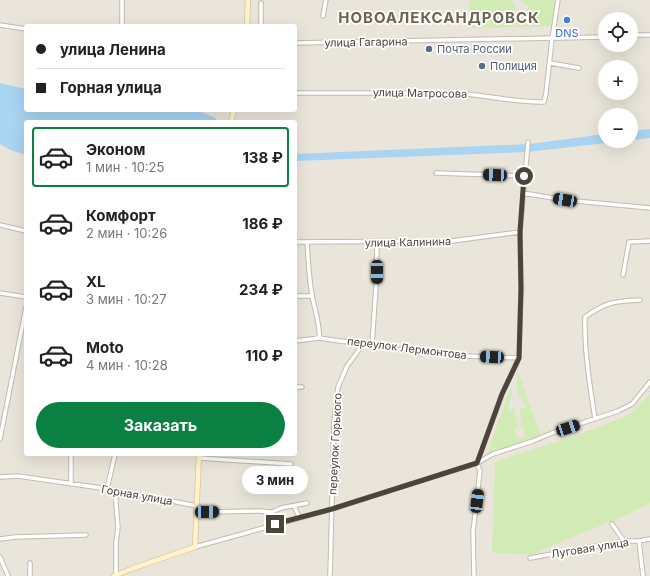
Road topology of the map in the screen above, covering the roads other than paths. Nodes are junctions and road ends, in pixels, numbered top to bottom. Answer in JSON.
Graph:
{"nodes":[{"id":1,"x":122,"y":0,"type":"edge"},
{"id":2,"x":248,"y":0,"type":"edge"},
{"id":3,"x":326,"y":0,"type":"edge"},
{"id":4,"x":558,"y":0,"type":"edge"},
{"id":5,"x":261,"y":3,"type":"dead end"},
{"id":6,"x":323,"y":16,"type":"dead end"},
{"id":7,"x":122,"y":24,"type":"edge"},
{"id":8,"x":247,"y":24,"type":"edge"},
{"id":9,"x":262,"y":24,"type":"edge"},
{"id":10,"x":0,"y":25,"type":"edge"},
{"id":11,"x":24,"y":29,"type":"edge"},
{"id":12,"x":650,"y":35,"type":"edge"},
{"id":13,"x":598,"y":36,"type":"edge"},
{"id":14,"x":638,"y":36,"type":"edge"},
{"id":15,"x":552,"y":39,"type":"junction"},
{"id":16,"x":297,"y":44,"type":"edge"},
{"id":17,"x":550,"y":63,"type":"junction"},
{"id":18,"x":579,"y":68,"type":"dead end"},
{"id":19,"x":297,"y":93,"type":"edge"},
{"id":20,"x":528,"y":142,"type":"dead end"},
{"id":21,"x":436,"y":173,"type":"dead end"},
{"id":22,"x":524,"y":176,"type":"junction"},
{"id":23,"x":523,"y":194,"type":"junction"},
{"id":24,"x":650,"y":208,"type":"edge"},
{"id":25,"x":0,"y":225,"type":"edge"},
{"id":26,"x":24,"y":231,"type":"edge"},
{"id":27,"x":520,"y":232,"type":"junction"},
{"id":28,"x":650,"y":241,"type":"edge"},
{"id":29,"x":297,"y":242,"type":"edge"},
{"id":30,"x":306,"y":242,"type":"junction"},
{"id":31,"x":377,"y":242,"type":"junction"},
{"id":32,"x":623,"y":275,"type":"dead end"},
{"id":33,"x":0,"y":294,"type":"edge"},
{"id":34,"x":297,"y":296,"type":"edge"},
{"id":35,"x":312,"y":296,"type":"junction"},
{"id":36,"x":24,"y":297,"type":"edge"},
{"id":37,"x":640,"y":300,"type":"dead end"},
{"id":38,"x":24,"y":316,"type":"edge"},
{"id":39,"x":319,"y":338,"type":"junction"},
{"id":40,"x":297,"y":341,"type":"edge"},
{"id":41,"x":364,"y":344,"type":"junction"},
{"id":42,"x":372,"y":345,"type":"junction"},
{"id":43,"x":519,"y":358,"type":"junction"},
{"id":44,"x":650,"y":382,"type":"edge"},
{"id":45,"x":297,"y":387,"type":"edge"},
{"id":46,"x":302,"y":387,"type":"dead end"},
{"id":47,"x":595,"y":419,"type":"junction"},
{"id":48,"x":0,"y":439,"type":"edge"},
{"id":49,"x":71,"y":456,"type":"edge"},
{"id":50,"x":115,"y":456,"type":"edge"},
{"id":51,"x":199,"y":456,"type":"edge"},
{"id":52,"x":477,"y":463,"type":"junction"},
{"id":53,"x":291,"y":464,"type":"dead end"},
{"id":54,"x":0,"y":477,"type":"edge"},
{"id":55,"x":71,"y":484,"type":"junction"},
{"id":56,"x":107,"y":489,"type":"junction"},
{"id":57,"x":115,"y":490,"type":"junction"},
{"id":58,"x":307,"y":504,"type":"dead end"},
{"id":59,"x":197,"y":506,"type":"junction"},
{"id":60,"x":294,"y":506,"type":"junction"},
{"id":61,"x":332,"y":509,"type":"junction"},
{"id":62,"x":272,"y":512,"type":"junction"},
{"id":63,"x":299,"y":517,"type":"junction"},
{"id":64,"x":275,"y":524,"type":"junction"},
{"id":65,"x":612,"y":524,"type":"dead end"},
{"id":66,"x":86,"y":536,"type":"dead end"},
{"id":67,"x":0,"y":539,"type":"edge"},
{"id":68,"x":650,"y":539,"type":"edge"},
{"id":69,"x":624,"y":541,"type":"junction"},
{"id":70,"x":639,"y":541,"type":"junction"},
{"id":71,"x":195,"y":547,"type":"junction"},
{"id":72,"x":0,"y":557,"type":"edge"},
{"id":73,"x":530,"y":558,"type":"dead end"},
{"id":74,"x":30,"y":563,"type":"dead end"},
{"id":75,"x":115,"y":575,"type":"edge"},
{"id":76,"x":8,"y":576,"type":"edge"},
{"id":77,"x":30,"y":576,"type":"edge"},
{"id":78,"x":330,"y":576,"type":"edge"},
{"id":79,"x":474,"y":576,"type":"edge"},
{"id":80,"x":643,"y":576,"type":"edge"}],
"edges":[{"from":1,"to":7,"type":"street"},
{"from":2,"to":8,"type":"main road"},
{"from":3,"to":6,"type":"street"},
{"from":4,"to":15,"type":"street"},
{"from":5,"to":9,"type":"street"},
{"from":10,"to":11,"type":"street"},
{"from":12,"to":14,"type":"street"},
{"from":13,"to":15,"type":"street","name":"улица Гагарина"},
{"from":15,"to":16,"type":"street","name":"улица Гагарина"},
{"from":15,"to":17,"type":"street"},
{"from":17,"to":18,"type":"street"},
{"from":17,"to":19,"type":"street","name":"улица Матросова"},
{"from":20,"to":22,"type":"street"},
{"from":21,"to":22,"type":"street"},
{"from":22,"to":23,"type":"street"},
{"from":23,"to":24,"type":"street"},
{"from":23,"to":27,"type":"street"},
{"from":25,"to":26,"type":"street"},
{"from":27,"to":31,"type":"street","name":"улица Калинина"},
{"from":27,"to":43,"type":"street"},
{"from":28,"to":32,"type":"street"},
{"from":29,"to":30,"type":"street","name":"улица Калинина"},
{"from":30,"to":31,"type":"street","name":"улица Калинина"},
{"from":30,"to":35,"type":"street"},
{"from":31,"to":42,"type":"street"},
{"from":33,"to":36,"type":"street"},
{"from":34,"to":35,"type":"street"},
{"from":35,"to":39,"type":"street"},
{"from":37,"to":47,"type":"street"},
{"from":38,"to":48,"type":"street"},
{"from":39,"to":40,"type":"street","name":"переулок Лермонтова"},
{"from":39,"to":41,"type":"street","name":"переулок Лермонтова"},
{"from":41,"to":42,"type":"street","name":"переулок Лермонтова"},
{"from":41,"to":61,"type":"street","name":"переулок Горького"},
{"from":42,"to":43,"type":"street","name":"переулок Лермонтова"},
{"from":43,"to":52,"type":"street"},
{"from":44,"to":47,"type":"street"},
{"from":45,"to":46,"type":"street"},
{"from":47,"to":52,"type":"street"},
{"from":49,"to":55,"type":"street"},
{"from":50,"to":56,"type":"street"},
{"from":51,"to":53,"type":"street"},
{"from":51,"to":59,"type":"main road"},
{"from":52,"to":61,"type":"street"},
{"from":52,"to":79,"type":"street"},
{"from":54,"to":55,"type":"street","name":"Горная улица"},
{"from":55,"to":56,"type":"street","name":"Горная улица"},
{"from":56,"to":57,"type":"street","name":"Горная улица"},
{"from":57,"to":59,"type":"street","name":"Горная улица"},
{"from":57,"to":75,"type":"street"},
{"from":58,"to":60,"type":"street","name":"Горная улица"},
{"from":59,"to":62,"type":"street","name":"Горная улица"},
{"from":59,"to":71,"type":"main road"},
{"from":60,"to":62,"type":"street","name":"Горная улица"},
{"from":60,"to":63,"type":"street"},
{"from":61,"to":63,"type":"street"},
{"from":61,"to":78,"type":"street","name":"переулок Горького"},
{"from":62,"to":64,"type":"street"},
{"from":63,"to":64,"type":"street"},
{"from":64,"to":71,"type":"street"},
{"from":65,"to":69,"type":"street"},
{"from":66,"to":67,"type":"street"},
{"from":68,"to":70,"type":"street","name":"Луговая улица"},
{"from":69,"to":70,"type":"street","name":"Луговая улица"},
{"from":69,"to":73,"type":"street","name":"Луговая улица"},
{"from":70,"to":80,"type":"street"},
{"from":71,"to":75,"type":"main road"},
{"from":72,"to":76,"type":"street"},
{"from":74,"to":77,"type":"street"}]}
